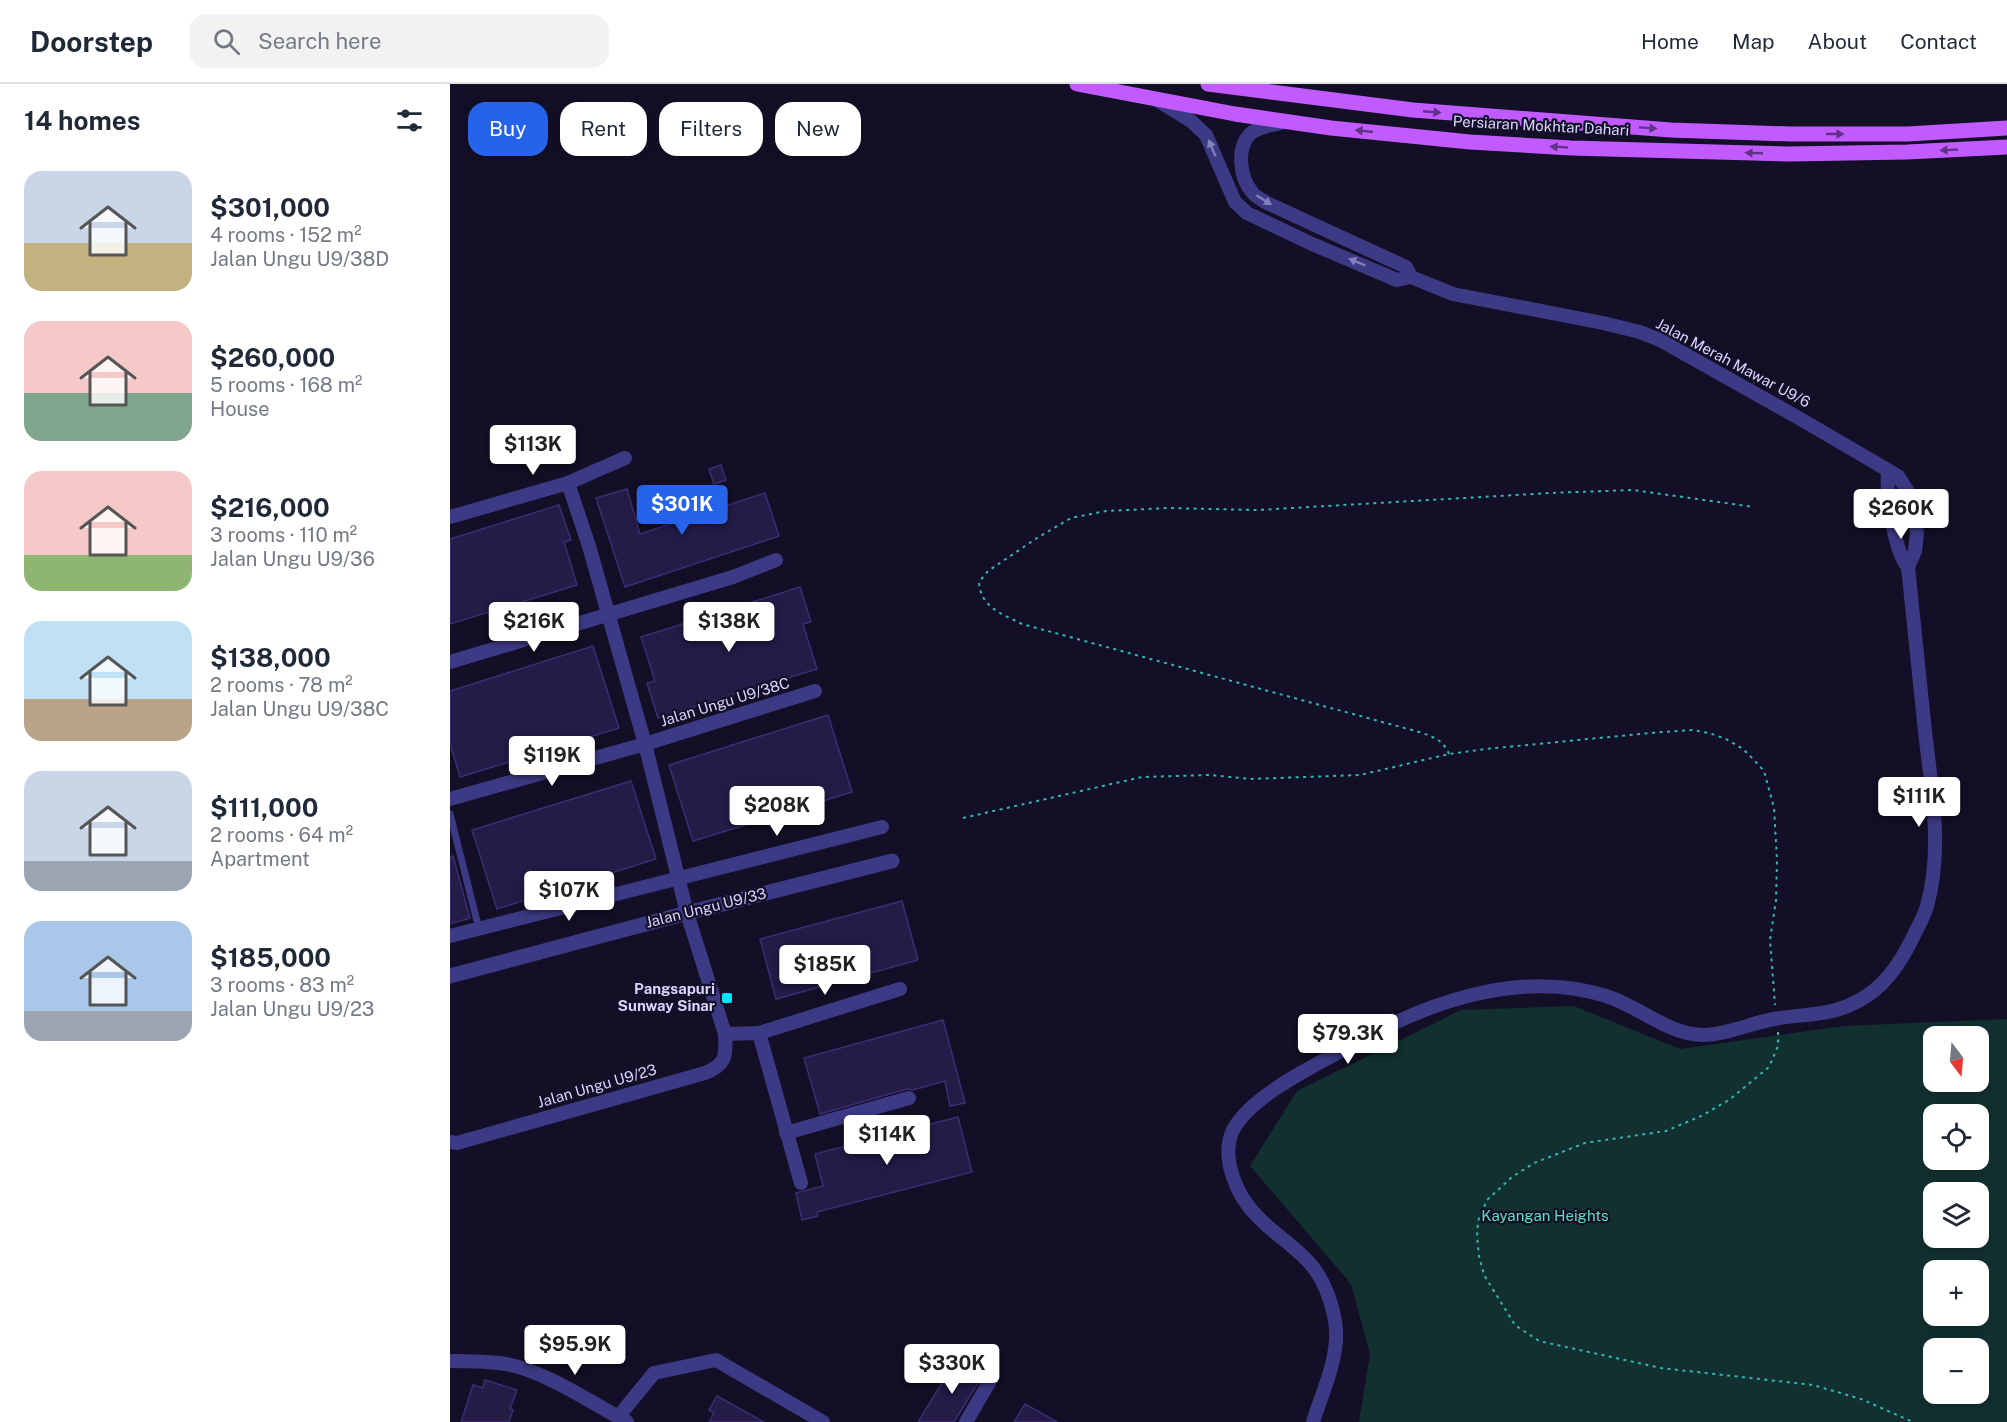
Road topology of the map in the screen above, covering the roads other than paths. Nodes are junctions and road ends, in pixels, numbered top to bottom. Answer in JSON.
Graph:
{"nodes":[{"id":1,"x":1077,"y":84,"type":"edge"},
{"id":2,"x":1208,"y":84,"type":"edge"},
{"id":3,"x":1154,"y":98,"type":"junction"},
{"id":4,"x":1292,"y":122,"type":"junction"},
{"id":5,"x":2007,"y":128,"type":"edge"},
{"id":6,"x":2007,"y":147,"type":"edge"},
{"id":7,"x":1412,"y":277,"type":"junction"},
{"id":8,"x":625,"y":458,"type":"dead end"},
{"id":9,"x":1888,"y":471,"type":"junction"},
{"id":10,"x":568,"y":483,"type":"junction"},
{"id":11,"x":450,"y":517,"type":"edge"},
{"id":12,"x":776,"y":560,"type":"dead end"},
{"id":13,"x":1908,"y":567,"type":"junction"},
{"id":14,"x":608,"y":614,"type":"junction"},
{"id":15,"x":450,"y":662,"type":"edge"},
{"id":16,"x":815,"y":691,"type":"dead end"},
{"id":17,"x":645,"y":744,"type":"junction"},
{"id":18,"x":450,"y":799,"type":"edge"},
{"id":19,"x":450,"y":814,"type":"edge"},
{"id":20,"x":882,"y":826,"type":"dead end"},
{"id":21,"x":892,"y":861,"type":"dead end"},
{"id":22,"x":680,"y":878,"type":"junction"},
{"id":23,"x":687,"y":913,"type":"junction"},
{"id":24,"x":479,"y":928,"type":"junction"},
{"id":25,"x":450,"y":936,"type":"edge"},
{"id":26,"x":450,"y":976,"type":"edge"},
{"id":27,"x":900,"y":989,"type":"dead end"},
{"id":28,"x":759,"y":1033,"type":"junction"},
{"id":29,"x":725,"y":1034,"type":"junction"},
{"id":30,"x":909,"y":1098,"type":"dead end"},
{"id":31,"x":786,"y":1133,"type":"junction"},
{"id":32,"x":450,"y":1142,"type":"edge"},
{"id":33,"x":801,"y":1183,"type":"dead end"},
{"id":34,"x":450,"y":1361,"type":"edge"},
{"id":35,"x":990,"y":1381,"type":"dead end"},
{"id":36,"x":622,"y":1420,"type":"edge"},
{"id":37,"x":823,"y":1422,"type":"edge"},
{"id":38,"x":966,"y":1422,"type":"edge"},
{"id":39,"x":1313,"y":1422,"type":"edge"}],
"edges":[{"from":1,"to":3,"type":"main road","name":"Persiaran Mokhtar Dahari"},
{"from":2,"to":5,"type":"main road","name":"Persiaran Mokhtar Dahari","one_way":true},
{"from":3,"to":4,"type":"main road","name":"Persiaran Mokhtar Dahari"},
{"from":7,"to":3,"type":"street","name":"Jalan Merah Mawar U9/6","one_way":true},
{"from":6,"to":4,"type":"main road","name":"Persiaran Mokhtar Dahari","one_way":true},
{"from":4,"to":7,"type":"street","name":"Jalan Merah Mawar U9/6","one_way":true},
{"from":7,"to":9,"type":"street","name":"Jalan Merah Mawar U9/6"},
{"from":8,"to":10,"type":"street"},
{"from":9,"to":13,"type":"street","name":"Jalan Merah Mawar U9/6"},
{"from":9,"to":13,"type":"street","name":"Jalan Merah Mawar U9/6"},
{"from":10,"to":11,"type":"street"},
{"from":10,"to":14,"type":"street"},
{"from":12,"to":14,"type":"street"},
{"from":13,"to":39,"type":"street","name":"Jalan Merah Mawar U9/6"},
{"from":14,"to":15,"type":"street"},
{"from":14,"to":17,"type":"street"},
{"from":16,"to":17,"type":"street","name":"Jalan Ungu U9/38C"},
{"from":17,"to":18,"type":"street","name":"Jalan Ungu U9/38C"},
{"from":17,"to":22,"type":"street"},
{"from":19,"to":24,"type":"lane"},
{"from":20,"to":22,"type":"street"},
{"from":21,"to":23,"type":"street","name":"Jalan Ungu U9/33"},
{"from":22,"to":23,"type":"street"},
{"from":22,"to":24,"type":"street"},
{"from":23,"to":26,"type":"street","name":"Jalan Ungu U9/33"},
{"from":23,"to":29,"type":"street"},
{"from":24,"to":25,"type":"street"},
{"from":27,"to":28,"type":"street"},
{"from":28,"to":29,"type":"street"},
{"from":28,"to":31,"type":"street"},
{"from":29,"to":32,"type":"street","name":"Jalan Ungu U9/23"},
{"from":30,"to":31,"type":"street"},
{"from":31,"to":33,"type":"street"},
{"from":34,"to":36,"type":"street"},
{"from":35,"to":38,"type":"street"},
{"from":36,"to":37,"type":"street"}]}
